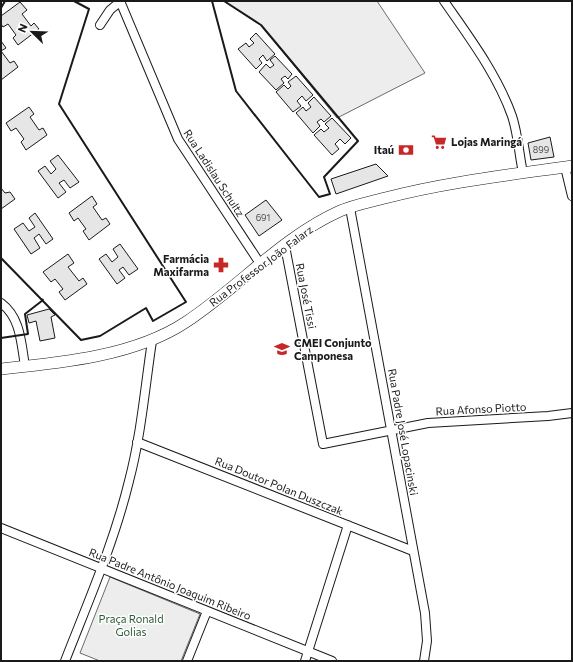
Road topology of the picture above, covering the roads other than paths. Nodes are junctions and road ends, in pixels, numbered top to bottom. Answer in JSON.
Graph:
{"nodes":[{"id":1,"x":121,"y":1,"type":"edge"},
{"id":2,"x":444,"y":1,"type":"edge"},
{"id":3,"x":100,"y":25,"type":"dead end"},
{"id":4,"x":568,"y":166,"type":"edge"},
{"id":5,"x":523,"y":173,"type":"junction"},
{"id":6,"x":572,"y":196,"type":"edge"},
{"id":7,"x":350,"y":208,"type":"junction"},
{"id":8,"x":285,"y":246,"type":"junction"},
{"id":9,"x":261,"y":264,"type":"junction"},
{"id":10,"x":1,"y":303,"type":"edge"},
{"id":11,"x":152,"y":341,"type":"junction"},
{"id":12,"x":25,"y":366,"type":"junction"},
{"id":13,"x":1,"y":369,"type":"edge"},
{"id":14,"x":572,"y":413,"type":"edge"},
{"id":15,"x":391,"y":430,"type":"junction"},
{"id":16,"x":137,"y":442,"type":"junction"},
{"id":17,"x":323,"y":444,"type":"joint"},
{"id":18,"x":348,"y":525,"type":"junction"},
{"id":19,"x":1,"y":528,"type":"edge"},
{"id":20,"x":413,"y":551,"type":"junction"},
{"id":21,"x":102,"y":569,"type":"junction"},
{"id":22,"x":207,"y":611,"type":"junction"},
{"id":23,"x":308,"y":652,"type":"junction"},
{"id":24,"x":64,"y":661,"type":"edge"},
{"id":25,"x":186,"y":661,"type":"edge"},
{"id":26,"x":305,"y":661,"type":"edge"},
{"id":27,"x":332,"y":661,"type":"edge"},
{"id":28,"x":424,"y":661,"type":"edge"}],
"edges":[{"from":1,"to":3,"type":"street"},
{"from":1,"to":9,"type":"street","name":"Rua Ladislau Schultz"},
{"from":2,"to":5,"type":"street"},
{"from":4,"to":5,"type":"main road","name":"Rua Professor João Falarz"},
{"from":4,"to":6,"type":"street"},
{"from":5,"to":7,"type":"main road","name":"Rua Professor João Falarz"},
{"from":7,"to":8,"type":"main road","name":"Rua Professor João Falarz"},
{"from":7,"to":15,"type":"street","name":"Rua Padre José Lopacinski"},
{"from":8,"to":9,"type":"main road","name":"Rua Professor João Falarz"},
{"from":8,"to":17,"type":"street","name":"Rua José Tissi"},
{"from":9,"to":11,"type":"main road","name":"Rua Professor João Falarz"},
{"from":10,"to":12,"type":"street"},
{"from":11,"to":12,"type":"main road","name":"Rua Professor João Falarz"},
{"from":11,"to":16,"type":"street"},
{"from":12,"to":13,"type":"main road","name":"Rua Professor João Falarz"},
{"from":14,"to":15,"type":"street","name":"Rua Afonso Piotto"},
{"from":15,"to":17,"type":"street","name":"Rua Afonso Piotto"},
{"from":15,"to":20,"type":"street","name":"Rua Padre José Lopacinski"},
{"from":16,"to":18,"type":"street","name":"Rua Doutor Polan Duszczak"},
{"from":16,"to":21,"type":"street"},
{"from":18,"to":20,"type":"street","name":"Rua Doutor Polan Duszczak"},
{"from":18,"to":23,"type":"street"},
{"from":19,"to":21,"type":"street","name":"Rua Padre Antônio Joaquim Ribeiro"},
{"from":20,"to":28,"type":"street","name":"Rua Padre José Lopacinski"},
{"from":21,"to":22,"type":"street","name":"Rua Padre Antônio Joaquim Ribeiro"},
{"from":21,"to":24,"type":"street"},
{"from":22,"to":23,"type":"street","name":"Rua Padre Antônio Joaquim Ribeiro"},
{"from":22,"to":25,"type":"street"},
{"from":23,"to":26,"type":"street"},
{"from":23,"to":27,"type":"street","name":"Rua Padre Antônio Joaquim Ribeiro"}]}
